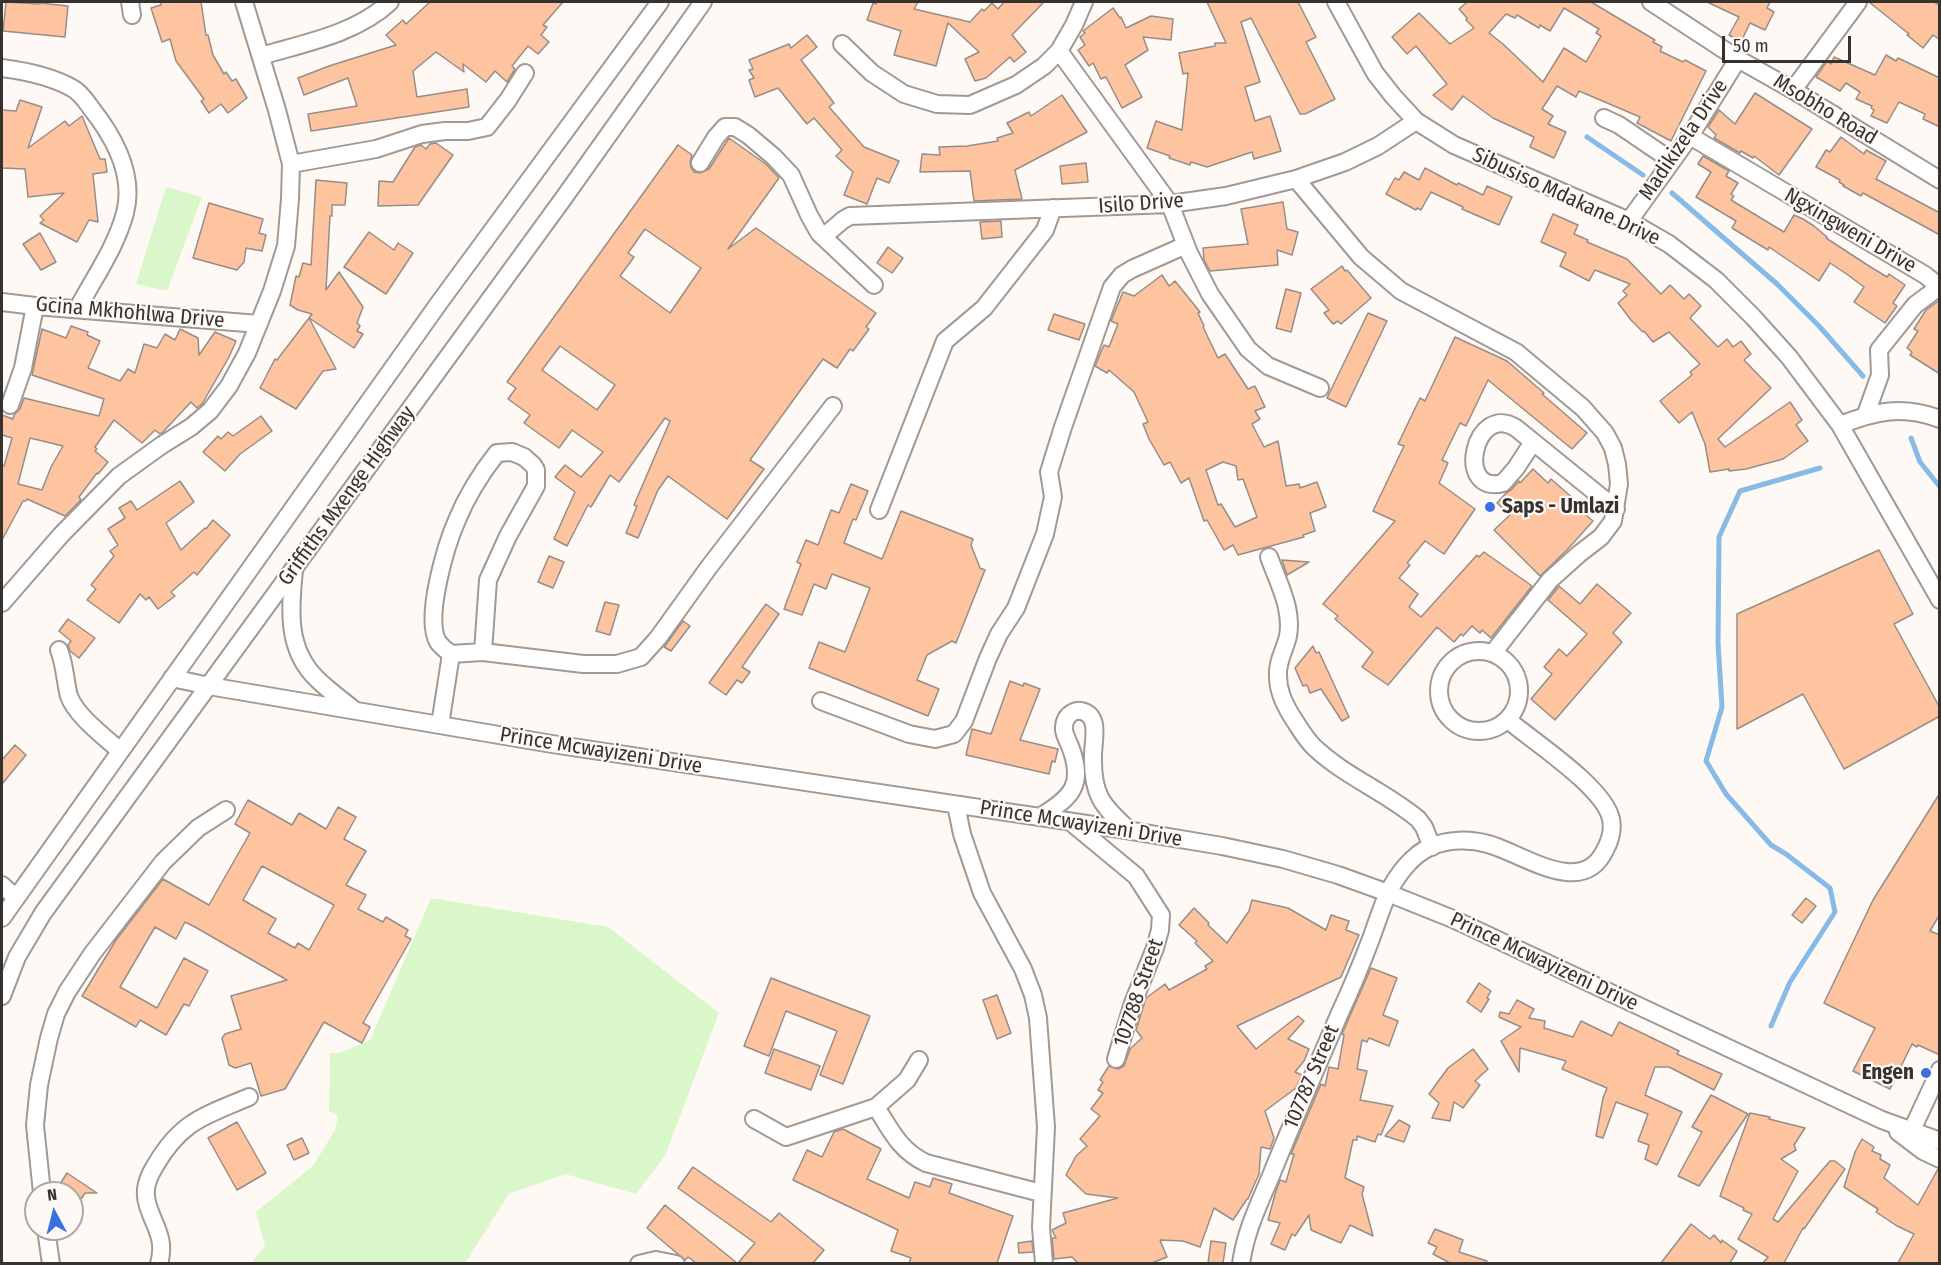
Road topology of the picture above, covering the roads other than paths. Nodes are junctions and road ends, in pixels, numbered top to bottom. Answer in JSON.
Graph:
{"nodes":[{"id":1,"x":244,"y":2,"type":"edge"},
{"id":2,"x":390,"y":2,"type":"edge"},
{"id":3,"x":660,"y":2,"type":"edge"},
{"id":4,"x":704,"y":2,"type":"edge"},
{"id":5,"x":1084,"y":2,"type":"edge"},
{"id":6,"x":1336,"y":2,"type":"edge"},
{"id":7,"x":1651,"y":2,"type":"edge"},
{"id":8,"x":1858,"y":2,"type":"edge"},
{"id":9,"x":1677,"y":8,"type":"edge"},
{"id":10,"x":842,"y":44,"type":"dead end"},
{"id":11,"x":1059,"y":51,"type":"junction"},
{"id":12,"x":261,"y":56,"type":"junction"},
{"id":13,"x":1738,"y":59,"type":"junction"},
{"id":14,"x":2,"y":68,"type":"edge"},
{"id":15,"x":525,"y":74,"type":"dead end"},
{"id":16,"x":1794,"y":90,"type":"junction"},
{"id":17,"x":1604,"y":118,"type":"dead end"},
{"id":18,"x":1416,"y":121,"type":"junction"},
{"id":19,"x":1689,"y":136,"type":"junction"},
{"id":20,"x":1672,"y":161,"type":"junction"},
{"id":21,"x":700,"y":163,"type":"dead end"},
{"id":22,"x":291,"y":164,"type":"junction"},
{"id":23,"x":1296,"y":179,"type":"junction"},
{"id":24,"x":1940,"y":180,"type":"edge"},
{"id":25,"x":1170,"y":204,"type":"junction"},
{"id":26,"x":1053,"y":208,"type":"junction"},
{"id":27,"x":1629,"y":221,"type":"junction"},
{"id":28,"x":823,"y":237,"type":"junction"},
{"id":29,"x":1186,"y":245,"type":"junction"},
{"id":30,"x":874,"y":285,"type":"dead end"},
{"id":31,"x":2,"y":302,"type":"edge"},
{"id":32,"x":35,"y":306,"type":"junction"},
{"id":33,"x":78,"y":308,"type":"junction"},
{"id":34,"x":259,"y":324,"type":"junction"},
{"id":35,"x":1320,"y":388,"type":"dead end"},
{"id":36,"x":10,"y":405,"type":"dead end"},
{"id":37,"x":833,"y":406,"type":"dead end"},
{"id":38,"x":1866,"y":414,"type":"junction"},
{"id":39,"x":1940,"y":419,"type":"edge"},
{"id":40,"x":1840,"y":425,"type":"junction"},
{"id":41,"x":1533,"y":442,"type":"dead end"},
{"id":42,"x":1616,"y":509,"type":"junction"},
{"id":43,"x":879,"y":510,"type":"dead end"},
{"id":44,"x":1269,"y":557,"type":"dead end"},
{"id":45,"x":294,"y":569,"type":"junction"},
{"id":46,"x":1940,"y":600,"type":"edge"},
{"id":47,"x":2,"y":603,"type":"edge"},
{"id":48,"x":59,"y":650,"type":"dead end"},
{"id":49,"x":483,"y":652,"type":"junction"},
{"id":50,"x":451,"y":654,"type":"junction"},
{"id":51,"x":1493,"y":654,"type":"junction"},
{"id":52,"x":172,"y":678,"type":"junction"},
{"id":53,"x":209,"y":686,"type":"junction"},
{"id":54,"x":821,"y":701,"type":"dead end"},
{"id":55,"x":354,"y":710,"type":"junction"},
{"id":56,"x":1508,"y":720,"type":"junction"},
{"id":57,"x":440,"y":725,"type":"junction"},
{"id":58,"x":120,"y":751,"type":"junction"},
{"id":59,"x":956,"y":804,"type":"junction"},
{"id":60,"x":226,"y":810,"type":"dead end"},
{"id":61,"x":1040,"y":817,"type":"junction"},
{"id":62,"x":1069,"y":821,"type":"junction"},
{"id":63,"x":1129,"y":830,"type":"junction"},
{"id":64,"x":1432,"y":847,"type":"junction"},
{"id":65,"x":2,"y":885,"type":"edge"},
{"id":66,"x":1388,"y":893,"type":"junction"},
{"id":67,"x":15,"y":898,"type":"junction"},
{"id":68,"x":2,"y":918,"type":"edge"},
{"id":69,"x":2,"y":996,"type":"edge"},
{"id":70,"x":1116,"y":1059,"type":"dead end"},
{"id":71,"x":919,"y":1060,"type":"dead end"},
{"id":72,"x":1940,"y":1070,"type":"edge"},
{"id":73,"x":249,"y":1097,"type":"dead end"},
{"id":74,"x":876,"y":1107,"type":"junction"},
{"id":75,"x":754,"y":1119,"type":"dead end"},
{"id":76,"x":1882,"y":1120,"type":"junction"},
{"id":77,"x":1911,"y":1132,"type":"junction"},
{"id":78,"x":1940,"y":1142,"type":"edge"},
{"id":79,"x":1940,"y":1159,"type":"edge"},
{"id":80,"x":41,"y":1181,"type":"edge"},
{"id":81,"x":1041,"y":1193,"type":"junction"},
{"id":82,"x":48,"y":1241,"type":"edge"},
{"id":83,"x":51,"y":1263,"type":"edge"},
{"id":84,"x":159,"y":1263,"type":"edge"},
{"id":85,"x":639,"y":1263,"type":"edge"},
{"id":86,"x":676,"y":1263,"type":"edge"},
{"id":87,"x":1044,"y":1263,"type":"edge"},
{"id":88,"x":1241,"y":1263,"type":"edge"}],
"edges":[{"from":1,"to":12,"type":"street"},
{"from":2,"to":12,"type":"street"},
{"from":3,"to":52,"type":"street","name":"Griffiths Mxenge Highway"},
{"from":4,"to":45,"type":"street","name":"Griffiths Mxenge Highway"},
{"from":5,"to":11,"type":"street"},
{"from":6,"to":18,"type":"street","name":"Sibusiso Mdakane Drive"},
{"from":7,"to":9,"type":"street","name":"Msobho Road"},
{"from":8,"to":16,"type":"street"},
{"from":9,"to":13,"type":"street","name":"Msobho Road"},
{"from":10,"to":11,"type":"street"},
{"from":11,"to":25,"type":"street"},
{"from":12,"to":22,"type":"street"},
{"from":13,"to":16,"type":"street","name":"Msobho Road"},
{"from":13,"to":19,"type":"street","name":"Madikizela Drive"},
{"from":14,"to":33,"type":"street"},
{"from":15,"to":22,"type":"street"},
{"from":16,"to":24,"type":"street","name":"Msobho Road"},
{"from":17,"to":20,"type":"street"},
{"from":18,"to":23,"type":"street","name":"Isilo Drive"},
{"from":18,"to":27,"type":"street","name":"Sibusiso Mdakane Drive"},
{"from":19,"to":20,"type":"street","name":"Madikizela Drive"},
{"from":19,"to":38,"type":"street","name":"Ngxingweni Drive"},
{"from":20,"to":27,"type":"street","name":"Madikizela Drive"},
{"from":21,"to":28,"type":"street"},
{"from":22,"to":34,"type":"street"},
{"from":23,"to":25,"type":"street","name":"Isilo Drive"},
{"from":23,"to":42,"type":"street"},
{"from":25,"to":26,"type":"street","name":"Isilo Drive"},
{"from":25,"to":29,"type":"street"},
{"from":26,"to":28,"type":"street","name":"Isilo Drive"},
{"from":26,"to":43,"type":"street"},
{"from":27,"to":40,"type":"street","name":"Sibusiso Mdakane Drive"},
{"from":28,"to":30,"type":"street"},
{"from":29,"to":35,"type":"street"},
{"from":29,"to":54,"type":"street"},
{"from":31,"to":32,"type":"street","name":"Gcina Mkhohlwa Drive"},
{"from":32,"to":33,"type":"street","name":"Gcina Mkhohlwa Drive"},
{"from":32,"to":36,"type":"street"},
{"from":33,"to":34,"type":"street","name":"Gcina Mkhohlwa Drive"},
{"from":34,"to":47,"type":"street"},
{"from":37,"to":49,"type":"street"},
{"from":38,"to":39,"type":"street"},
{"from":38,"to":40,"type":"street"},
{"from":40,"to":46,"type":"street","name":"Sibusiso Mdakane Drive"},
{"from":41,"to":42,"type":"street"},
{"from":42,"to":51,"type":"street"},
{"from":44,"to":64,"type":"street"},
{"from":45,"to":53,"type":"street","name":"Griffiths Mxenge Highway"},
{"from":45,"to":55,"type":"street"},
{"from":48,"to":58,"type":"street"},
{"from":49,"to":50,"type":"street"},
{"from":49,"to":50,"type":"street"},
{"from":50,"to":57,"type":"street"},
{"from":51,"to":56,"type":"street"},
{"from":51,"to":56,"type":"street"},
{"from":52,"to":53,"type":"street","name":"Prince Mcwayizeni Drive"},
{"from":52,"to":58,"type":"street","name":"Griffiths Mxenge Highway"},
{"from":53,"to":55,"type":"street","name":"Prince Mcwayizeni Drive"},
{"from":53,"to":69,"type":"street","name":"Griffiths Mxenge Highway"},
{"from":55,"to":57,"type":"street","name":"Prince Mcwayizeni Drive"},
{"from":56,"to":64,"type":"street"},
{"from":57,"to":59,"type":"street","name":"Prince Mcwayizeni Drive"},
{"from":58,"to":67,"type":"street","name":"Griffiths Mxenge Highway"},
{"from":59,"to":61,"type":"street","name":"Prince Mcwayizeni Drive"},
{"from":59,"to":81,"type":"street"},
{"from":60,"to":80,"type":"street"},
{"from":61,"to":62,"type":"street","name":"Prince Mcwayizeni Drive"},
{"from":61,"to":63,"type":"street"},
{"from":62,"to":63,"type":"street","name":"Prince Mcwayizeni Drive"},
{"from":62,"to":70,"type":"street","name":"107788 Street"},
{"from":63,"to":66,"type":"street","name":"Prince Mcwayizeni Drive"},
{"from":64,"to":66,"type":"street","name":"107787 Street"},
{"from":65,"to":67,"type":"street"},
{"from":66,"to":76,"type":"street","name":"Prince Mcwayizeni Drive"},
{"from":66,"to":88,"type":"street","name":"107787 Street"},
{"from":67,"to":68,"type":"street","name":"Griffiths Mxenge Highway"},
{"from":71,"to":74,"type":"street"},
{"from":72,"to":77,"type":"street"},
{"from":73,"to":84,"type":"street"},
{"from":74,"to":75,"type":"street"},
{"from":74,"to":81,"type":"street"},
{"from":76,"to":77,"type":"street","name":"Prince Mcwayizeni Drive"},
{"from":76,"to":79,"type":"street"},
{"from":77,"to":78,"type":"street","name":"Prince Mcwayizeni Drive"},
{"from":81,"to":87,"type":"street"},
{"from":82,"to":83,"type":"street"},
{"from":85,"to":86,"type":"street"}]}
